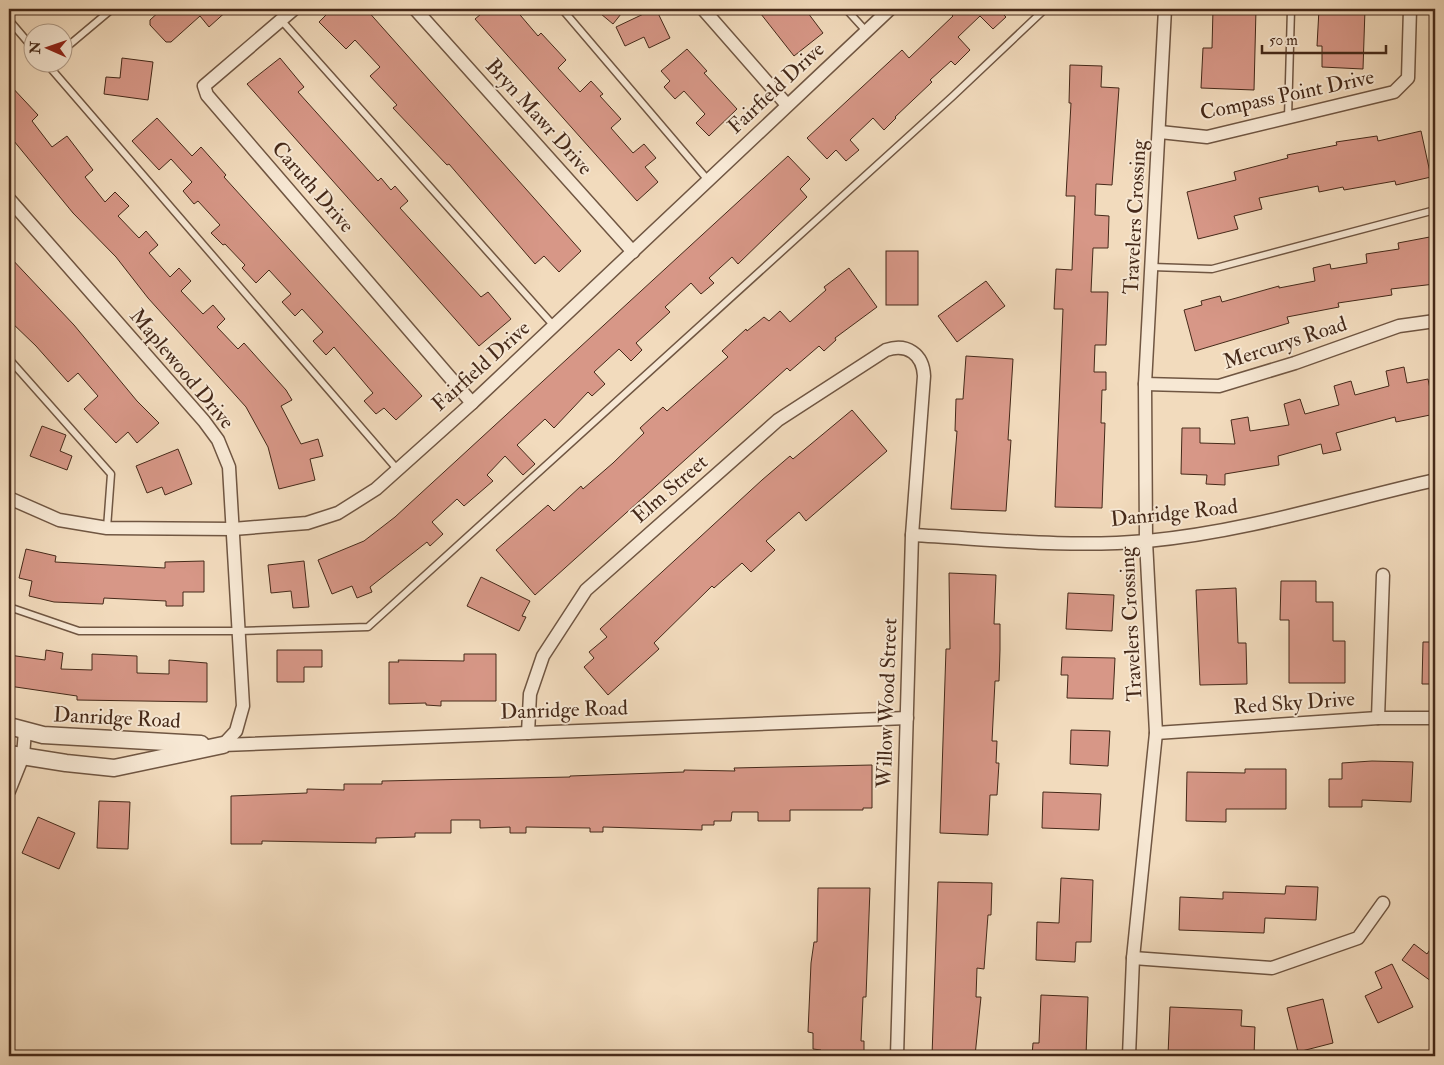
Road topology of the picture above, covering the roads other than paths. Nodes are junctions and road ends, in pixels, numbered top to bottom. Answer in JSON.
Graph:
{"nodes":[{"id":1,"x":112,"y":9,"type":"edge"},
{"id":2,"x":294,"y":9,"type":"edge"},
{"id":3,"x":415,"y":9,"type":"edge"},
{"id":4,"x":562,"y":9,"type":"edge"},
{"id":5,"x":703,"y":9,"type":"edge"},
{"id":6,"x":846,"y":9,"type":"edge"},
{"id":7,"x":890,"y":9,"type":"edge"},
{"id":8,"x":1045,"y":9,"type":"edge"},
{"id":9,"x":1165,"y":9,"type":"edge"},
{"id":10,"x":1291,"y":9,"type":"edge"},
{"id":11,"x":1410,"y":9,"type":"edge"},
{"id":12,"x":9,"y":20,"type":"edge"},
{"id":13,"x":281,"y":20,"type":"junction"},
{"id":14,"x":866,"y":31,"type":"junction"},
{"id":15,"x":22,"y":35,"type":"edge"},
{"id":16,"x":72,"y":43,"type":"edge"},
{"id":17,"x":56,"y":72,"type":"edge"},
{"id":18,"x":787,"y":105,"type":"junction"},
{"id":19,"x":1288,"y":118,"type":"junction"},
{"id":20,"x":1160,"y":132,"type":"junction"},
{"id":21,"x":707,"y":179,"type":"junction"},
{"id":22,"x":9,"y":199,"type":"edge"},
{"id":23,"x":1435,"y":210,"type":"edge"},
{"id":24,"x":633,"y":252,"type":"junction"},
{"id":25,"x":1152,"y":267,"type":"junction"},
{"id":26,"x":1435,"y":320,"type":"edge"},
{"id":27,"x":554,"y":326,"type":"junction"},
{"id":28,"x":916,"y":354,"type":"joint"},
{"id":29,"x":9,"y":358,"type":"edge"},
{"id":30,"x":1145,"y":384,"type":"junction"},
{"id":31,"x":472,"y":402,"type":"junction"},
{"id":32,"x":397,"y":470,"type":"junction"},
{"id":33,"x":1435,"y":480,"type":"edge"},
{"id":34,"x":9,"y":498,"type":"edge"},
{"id":35,"x":107,"y":528,"type":"junction"},
{"id":36,"x":234,"y":530,"type":"junction"},
{"id":37,"x":912,"y":535,"type":"junction"},
{"id":38,"x":1146,"y":541,"type":"junction"},
{"id":39,"x":1382,"y":575,"type":"dead end"},
{"id":40,"x":9,"y":607,"type":"edge"},
{"id":41,"x":239,"y":631,"type":"junction"},
{"id":42,"x":907,"y":718,"type":"junction"},
{"id":43,"x":1378,"y":718,"type":"junction"},
{"id":44,"x":1435,"y":718,"type":"edge"},
{"id":45,"x":9,"y":726,"type":"edge"},
{"id":46,"x":25,"y":731,"type":"junction"},
{"id":47,"x":1156,"y":732,"type":"junction"},
{"id":48,"x":528,"y":733,"type":"junction"},
{"id":49,"x":223,"y":745,"type":"junction"},
{"id":50,"x":16,"y":755,"type":"edge"},
{"id":51,"x":9,"y":790,"type":"edge"},
{"id":52,"x":1383,"y":903,"type":"dead end"},
{"id":53,"x":1134,"y":958,"type":"junction"},
{"id":54,"x":897,"y":1056,"type":"edge"},
{"id":55,"x":1129,"y":1056,"type":"edge"}],
"edges":[{"from":1,"to":16,"type":"lane"},
{"from":2,"to":13,"type":"street","name":"Caruth Drive"},
{"from":3,"to":24,"type":"street","name":"Bryn Mawr Drive"},
{"from":4,"to":21,"type":"lane"},
{"from":5,"to":18,"type":"street"},
{"from":6,"to":14,"type":"lane"},
{"from":7,"to":14,"type":"street","name":"Fairfield Drive"},
{"from":8,"to":41,"type":"lane"},
{"from":9,"to":20,"type":"street","name":"Travelers Crossing"},
{"from":10,"to":19,"type":"lane"},
{"from":11,"to":19,"type":"street","name":"Compass Point Drive"},
{"from":12,"to":15,"type":"lane"},
{"from":13,"to":27,"type":"lane"},
{"from":13,"to":31,"type":"street","name":"Caruth Drive"},
{"from":14,"to":18,"type":"street","name":"Fairfield Drive"},
{"from":17,"to":32,"type":"lane"},
{"from":18,"to":21,"type":"street","name":"Fairfield Drive"},
{"from":19,"to":20,"type":"street","name":"Compass Point Drive"},
{"from":20,"to":25,"type":"street","name":"Travelers Crossing"},
{"from":21,"to":24,"type":"street","name":"Fairfield Drive"},
{"from":22,"to":36,"type":"street","name":"Maplewood Drive"},
{"from":23,"to":25,"type":"lane"},
{"from":24,"to":27,"type":"street","name":"Fairfield Drive"},
{"from":25,"to":30,"type":"street","name":"Travelers Crossing"},
{"from":26,"to":30,"type":"street","name":"Mercurys Road"},
{"from":27,"to":31,"type":"street","name":"Fairfield Drive"},
{"from":28,"to":37,"type":"street","name":"Willow Wood Street"},
{"from":28,"to":48,"type":"street","name":"Elm Street"},
{"from":29,"to":35,"type":"lane"},
{"from":30,"to":38,"type":"street","name":"Travelers Crossing"},
{"from":31,"to":32,"type":"street","name":"Fairfield Drive"},
{"from":32,"to":36,"type":"street","name":"Fairfield Drive"},
{"from":33,"to":38,"type":"street","name":"Danridge Road"},
{"from":34,"to":35,"type":"street","name":"Fairfield Drive"},
{"from":35,"to":36,"type":"street","name":"Fairfield Drive"},
{"from":36,"to":41,"type":"street","name":"Maplewood Drive"},
{"from":37,"to":38,"type":"street","name":"Danridge Road"},
{"from":37,"to":42,"type":"street","name":"Willow Wood Street"},
{"from":38,"to":47,"type":"street","name":"Travelers Crossing"},
{"from":39,"to":43,"type":"street"},
{"from":40,"to":41,"type":"lane"},
{"from":41,"to":49,"type":"street","name":"Maplewood Drive"},
{"from":42,"to":48,"type":"street","name":"Danridge Road"},
{"from":42,"to":54,"type":"street","name":"Willow Wood Street"},
{"from":43,"to":44,"type":"street","name":"Red Sky Drive"},
{"from":43,"to":47,"type":"street","name":"Red Sky Drive"},
{"from":45,"to":46,"type":"street","name":"Danridge Road"},
{"from":46,"to":49,"type":"street","name":"Danridge Road"},
{"from":46,"to":50,"type":"street"},
{"from":47,"to":53,"type":"street","name":"Travelers Crossing"},
{"from":48,"to":49,"type":"street","name":"Danridge Road"},
{"from":49,"to":50,"type":"street","name":"Danridge Road"},
{"from":50,"to":51,"type":"street"},
{"from":52,"to":53,"type":"street"},
{"from":53,"to":55,"type":"street","name":"Travelers Crossing"}]}
